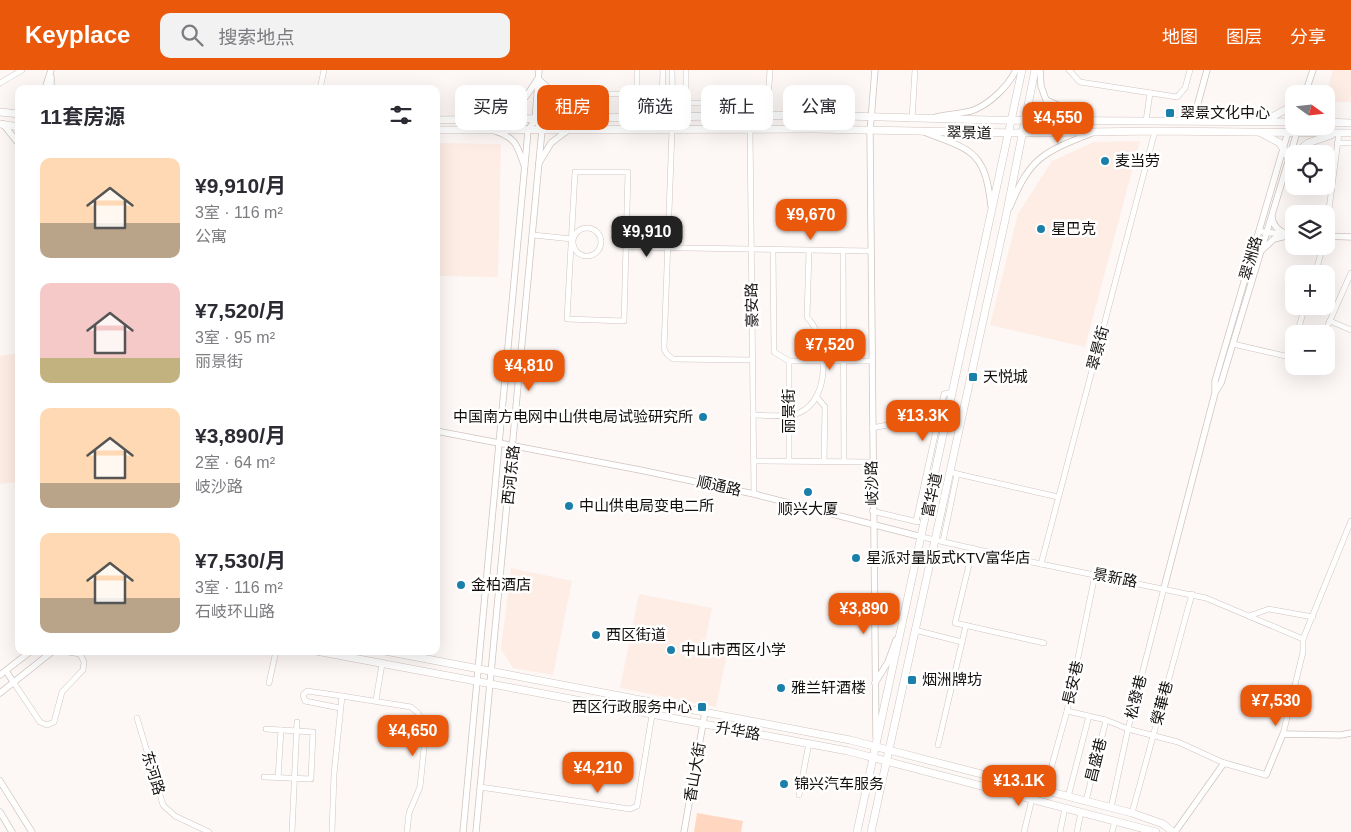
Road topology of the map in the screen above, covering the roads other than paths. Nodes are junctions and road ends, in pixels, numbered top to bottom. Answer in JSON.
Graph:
{"nodes":[{"id":1,"x":22,"y":70,"type":"edge"},
{"id":2,"x":51,"y":70,"type":"edge"},
{"id":3,"x":324,"y":70,"type":"edge"},
{"id":4,"x":539,"y":70,"type":"edge"},
{"id":5,"x":636,"y":70,"type":"edge"},
{"id":6,"x":663,"y":70,"type":"edge"},
{"id":7,"x":672,"y":70,"type":"edge"},
{"id":8,"x":686,"y":70,"type":"edge"},
{"id":9,"x":770,"y":70,"type":"edge"},
{"id":10,"x":875,"y":70,"type":"edge"},
{"id":11,"x":915,"y":70,"type":"edge"},
{"id":12,"x":1016,"y":70,"type":"edge"},
{"id":13,"x":1022,"y":70,"type":"edge"},
{"id":14,"x":1035,"y":70,"type":"edge"},
{"id":15,"x":1040,"y":70,"type":"edge"},
{"id":16,"x":1069,"y":70,"type":"edge"},
{"id":17,"x":1190,"y":70,"type":"edge"},
{"id":18,"x":1207,"y":70,"type":"edge"},
{"id":19,"x":1313,"y":70,"type":"edge"},
{"id":20,"x":323,"y":77,"type":"junction"},
{"id":21,"x":538,"y":78,"type":"junction"},
{"id":22,"x":0,"y":83,"type":"edge"},
{"id":23,"x":46,"y":85,"type":"edge"},
{"id":24,"x":51,"y":85,"type":"edge"},
{"id":25,"x":321,"y":85,"type":"edge"},
{"id":26,"x":324,"y":85,"type":"edge"},
{"id":27,"x":540,"y":85,"type":"edge"},
{"id":28,"x":637,"y":85,"type":"edge"},
{"id":29,"x":663,"y":85,"type":"edge"},
{"id":30,"x":672,"y":85,"type":"edge"},
{"id":31,"x":769,"y":85,"type":"edge"},
{"id":32,"x":1308,"y":85,"type":"edge"},
{"id":33,"x":1150,"y":93,"type":"junction"},
{"id":34,"x":619,"y":94,"type":"edge"},
{"id":35,"x":527,"y":95,"type":"edge"},
{"id":36,"x":701,"y":103,"type":"edge"},
{"id":37,"x":1285,"y":110,"type":"edge"},
{"id":38,"x":0,"y":112,"type":"edge"},
{"id":39,"x":15,"y":114,"type":"edge"},
{"id":40,"x":773,"y":116,"type":"edge"},
{"id":41,"x":871,"y":117,"type":"junction"},
{"id":42,"x":912,"y":119,"type":"junction"},
{"id":43,"x":925,"y":119,"type":"junction"},
{"id":44,"x":440,"y":120,"type":"edge"},
{"id":45,"x":455,"y":120,"type":"edge"},
{"id":46,"x":527,"y":120,"type":"edge"},
{"id":47,"x":535,"y":120,"type":"junction"},
{"id":48,"x":1012,"y":120,"type":"junction"},
{"id":49,"x":1025,"y":120,"type":"junction"},
{"id":50,"x":1094,"y":121,"type":"junction"},
{"id":51,"x":1146,"y":121,"type":"junction"},
{"id":52,"x":1193,"y":121,"type":"junction"},
{"id":53,"x":1335,"y":121,"type":"edge"},
{"id":54,"x":1260,"y":122,"type":"junction"},
{"id":55,"x":537,"y":123,"type":"edge"},
{"id":56,"x":1335,"y":123,"type":"edge"},
{"id":57,"x":1339,"y":123,"type":"junction"},
{"id":58,"x":1351,"y":123,"type":"edge"},
{"id":59,"x":1,"y":124,"type":"edge"},
{"id":60,"x":1285,"y":125,"type":"edge"},
{"id":61,"x":15,"y":126,"type":"edge"},
{"id":62,"x":440,"y":130,"type":"edge"},
{"id":63,"x":455,"y":130,"type":"edge"},
{"id":64,"x":490,"y":130,"type":"edge"},
{"id":65,"x":528,"y":130,"type":"junction"},
{"id":66,"x":537,"y":130,"type":"edge"},
{"id":67,"x":542,"y":130,"type":"edge"},
{"id":68,"x":568,"y":130,"type":"edge"},
{"id":69,"x":672,"y":130,"type":"edge"},
{"id":70,"x":750,"y":130,"type":"edge"},
{"id":71,"x":773,"y":130,"type":"edge"},
{"id":72,"x":1154,"y":131,"type":"junction"},
{"id":73,"x":1258,"y":131,"type":"junction"},
{"id":74,"x":870,"y":132,"type":"junction"},
{"id":75,"x":924,"y":132,"type":"junction"},
{"id":76,"x":1285,"y":132,"type":"edge"},
{"id":77,"x":1335,"y":132,"type":"edge"},
{"id":78,"x":1009,"y":133,"type":"junction"},
{"id":79,"x":1022,"y":133,"type":"junction"},
{"id":80,"x":1093,"y":133,"type":"junction"},
{"id":81,"x":1339,"y":133,"type":"junction"},
{"id":82,"x":1351,"y":133,"type":"edge"},
{"id":83,"x":1287,"y":135,"type":"edge"},
{"id":84,"x":15,"y":140,"type":"edge"},
{"id":85,"x":1337,"y":143,"type":"junction"},
{"id":86,"x":1351,"y":143,"type":"edge"},
{"id":87,"x":1306,"y":145,"type":"edge"},
{"id":88,"x":1284,"y":148,"type":"junction"},
{"id":89,"x":538,"y":165,"type":"junction"},
{"id":90,"x":524,"y":167,"type":"junction"},
{"id":91,"x":1285,"y":176,"type":"edge"},
{"id":92,"x":1329,"y":205,"type":"edge"},
{"id":93,"x":1272,"y":214,"type":"junction"},
{"id":94,"x":992,"y":215,"type":"junction"},
{"id":95,"x":1006,"y":216,"type":"junction"},
{"id":96,"x":1259,"y":230,"type":"junction"},
{"id":97,"x":1266,"y":232,"type":"junction"},
{"id":98,"x":1285,"y":232,"type":"edge"},
{"id":99,"x":1285,"y":234,"type":"edge"},
{"id":100,"x":533,"y":235,"type":"junction"},
{"id":101,"x":1285,"y":236,"type":"edge"},
{"id":102,"x":1335,"y":236,"type":"edge"},
{"id":103,"x":1351,"y":237,"type":"edge"},
{"id":104,"x":572,"y":239,"type":"junction"},
{"id":105,"x":626,"y":247,"type":"junction"},
{"id":106,"x":669,"y":249,"type":"junction"},
{"id":107,"x":751,"y":251,"type":"junction"},
{"id":108,"x":773,"y":251,"type":"junction"},
{"id":109,"x":809,"y":251,"type":"junction"},
{"id":110,"x":843,"y":251,"type":"junction"},
{"id":111,"x":871,"y":251,"type":"junction"},
{"id":112,"x":1260,"y":251,"type":"junction"},
{"id":113,"x":1351,"y":273,"type":"edge"},
{"id":114,"x":1330,"y":321,"type":"junction"},
{"id":115,"x":1328,"y":325,"type":"edge"},
{"id":116,"x":1351,"y":330,"type":"edge"},
{"id":117,"x":1233,"y":344,"type":"junction"},
{"id":118,"x":1285,"y":355,"type":"edge"},
{"id":119,"x":752,"y":360,"type":"junction"},
{"id":120,"x":844,"y":361,"type":"junction"},
{"id":121,"x":789,"y":362,"type":"junction"},
{"id":122,"x":824,"y":362,"type":"junction"},
{"id":123,"x":871,"y":362,"type":"junction"},
{"id":124,"x":954,"y":393,"type":"junction"},
{"id":125,"x":1215,"y":393,"type":"junction"},
{"id":126,"x":816,"y":396,"type":"junction"},
{"id":127,"x":789,"y":414,"type":"junction"},
{"id":128,"x":753,"y":415,"type":"junction"},
{"id":129,"x":939,"y":415,"type":"junction"},
{"id":130,"x":872,"y":428,"type":"junction"},
{"id":131,"x":440,"y":432,"type":"edge"},
{"id":132,"x":498,"y":442,"type":"junction"},
{"id":133,"x":514,"y":446,"type":"junction"},
{"id":134,"x":754,"y":461,"type":"junction"},
{"id":135,"x":789,"y":461,"type":"junction"},
{"id":136,"x":824,"y":461,"type":"junction"},
{"id":137,"x":844,"y":462,"type":"junction"},
{"id":138,"x":872,"y":462,"type":"junction"},
{"id":139,"x":949,"y":472,"type":"junction"},
{"id":140,"x":957,"y":474,"type":"junction"},
{"id":141,"x":754,"y":494,"type":"junction"},
{"id":142,"x":1058,"y":497,"type":"junction"},
{"id":143,"x":872,"y":511,"type":"junction"},
{"id":144,"x":916,"y":521,"type":"junction"},
{"id":145,"x":1351,"y":521,"type":"edge"},
{"id":146,"x":872,"y":524,"type":"junction"},
{"id":147,"x":925,"y":524,"type":"junction"},
{"id":148,"x":922,"y":536,"type":"junction"},
{"id":149,"x":934,"y":539,"type":"junction"},
{"id":150,"x":942,"y":541,"type":"junction"},
{"id":151,"x":973,"y":548,"type":"junction"},
{"id":152,"x":1041,"y":564,"type":"junction"},
{"id":153,"x":1095,"y":575,"type":"junction"},
{"id":154,"x":1164,"y":588,"type":"junction"},
{"id":155,"x":1192,"y":594,"type":"junction"},
{"id":156,"x":1249,"y":616,"type":"junction"},
{"id":157,"x":1312,"y":617,"type":"junction"},
{"id":158,"x":903,"y":624,"type":"junction"},
{"id":159,"x":966,"y":625,"type":"junction"},
{"id":160,"x":915,"y":630,"type":"junction"},
{"id":161,"x":1302,"y":639,"type":"junction"},
{"id":162,"x":962,"y":642,"type":"junction"},
{"id":163,"x":1044,"y":643,"type":"dead end"},
{"id":164,"x":26,"y":655,"type":"edge"},
{"id":165,"x":48,"y":655,"type":"edge"},
{"id":166,"x":80,"y":655,"type":"edge"},
{"id":167,"x":275,"y":655,"type":"edge"},
{"id":168,"x":336,"y":655,"type":"edge"},
{"id":169,"x":406,"y":655,"type":"edge"},
{"id":170,"x":382,"y":664,"type":"junction"},
{"id":171,"x":894,"y":665,"type":"junction"},
{"id":172,"x":907,"y":668,"type":"junction"},
{"id":173,"x":478,"y":669,"type":"junction"},
{"id":174,"x":6,"y":671,"type":"junction"},
{"id":175,"x":491,"y":671,"type":"junction"},
{"id":176,"x":0,"y":676,"type":"edge"},
{"id":177,"x":269,"y":682,"type":"dead end"},
{"id":178,"x":14,"y":683,"type":"junction"},
{"id":179,"x":477,"y":683,"type":"junction"},
{"id":180,"x":875,"y":683,"type":"junction"},
{"id":181,"x":490,"y":685,"type":"junction"},
{"id":182,"x":0,"y":693,"type":"edge"},
{"id":183,"x":342,"y":696,"type":"junction"},
{"id":184,"x":376,"y":700,"type":"junction"},
{"id":185,"x":655,"y":702,"type":"junction"},
{"id":186,"x":340,"y":708,"type":"junction"},
{"id":187,"x":705,"y":712,"type":"junction"},
{"id":188,"x":1067,"y":712,"type":"junction"},
{"id":189,"x":652,"y":715,"type":"junction"},
{"id":190,"x":1089,"y":716,"type":"junction"},
{"id":191,"x":136,"y":718,"type":"dead end"},
{"id":192,"x":1106,"y":720,"type":"junction"},
{"id":193,"x":297,"y":722,"type":"dead end"},
{"id":194,"x":703,"y":724,"type":"junction"},
{"id":195,"x":266,"y":729,"type":"dead end"},
{"id":196,"x":1128,"y":729,"type":"junction"},
{"id":197,"x":281,"y":730,"type":"junction"},
{"id":198,"x":296,"y":731,"type":"junction"},
{"id":199,"x":1351,"y":732,"type":"edge"},
{"id":200,"x":1283,"y":734,"type":"junction"},
{"id":201,"x":1154,"y":736,"type":"junction"},
{"id":202,"x":808,"y":743,"type":"junction"},
{"id":203,"x":938,"y":745,"type":"dead end"},
{"id":204,"x":876,"y":746,"type":"junction"},
{"id":205,"x":890,"y":750,"type":"junction"},
{"id":206,"x":874,"y":757,"type":"junction"},
{"id":207,"x":887,"y":761,"type":"junction"},
{"id":208,"x":1224,"y":763,"type":"junction"},
{"id":209,"x":264,"y":777,"type":"dead end"},
{"id":210,"x":278,"y":778,"type":"junction"},
{"id":211,"x":294,"y":778,"type":"junction"},
{"id":212,"x":0,"y":781,"type":"edge"},
{"id":213,"x":480,"y":787,"type":"junction"},
{"id":214,"x":1045,"y":790,"type":"junction"},
{"id":215,"x":799,"y":795,"type":"dead end"},
{"id":216,"x":1068,"y":797,"type":"junction"},
{"id":217,"x":1032,"y":799,"type":"junction"},
{"id":218,"x":1086,"y":801,"type":"junction"},
{"id":219,"x":1066,"y":808,"type":"junction"},
{"id":220,"x":1111,"y":808,"type":"junction"},
{"id":221,"x":0,"y":812,"type":"edge"},
{"id":222,"x":1081,"y":812,"type":"junction"},
{"id":223,"x":1132,"y":813,"type":"junction"},
{"id":224,"x":1115,"y":821,"type":"junction"},
{"id":225,"x":12,"y":832,"type":"edge"},
{"id":226,"x":32,"y":832,"type":"edge"},
{"id":227,"x":209,"y":832,"type":"edge"},
{"id":228,"x":292,"y":832,"type":"edge"},
{"id":229,"x":332,"y":832,"type":"edge"},
{"id":230,"x":407,"y":832,"type":"edge"},
{"id":231,"x":463,"y":832,"type":"edge"},
{"id":232,"x":476,"y":832,"type":"edge"},
{"id":233,"x":684,"y":832,"type":"edge"},
{"id":234,"x":857,"y":832,"type":"edge"},
{"id":235,"x":871,"y":832,"type":"edge"},
{"id":236,"x":1024,"y":832,"type":"edge"},
{"id":237,"x":1060,"y":832,"type":"edge"},
{"id":238,"x":1077,"y":832,"type":"edge"},
{"id":239,"x":1112,"y":832,"type":"edge"},
{"id":240,"x":1156,"y":832,"type":"edge"},
{"id":241,"x":1174,"y":832,"type":"edge"}],
"edges":[{"from":1,"to":22,"type":"street"},
{"from":2,"to":23,"type":"street"},
{"from":2,"to":24,"type":"street"},
{"from":3,"to":20,"type":"street"},
{"from":4,"to":21,"type":"street"},
{"from":5,"to":28,"type":"street"},
{"from":6,"to":29,"type":"street"},
{"from":7,"to":30,"type":"street"},
{"from":8,"to":36,"type":"street"},
{"from":9,"to":31,"type":"street"},
{"from":10,"to":41,"type":"street","name":"岐沙路"},
{"from":11,"to":42,"type":"street"},
{"from":12,"to":43,"type":"street"},
{"from":13,"to":48,"type":"main road","name":"富华道"},
{"from":14,"to":49,"type":"main road","name":"富华道"},
{"from":15,"to":50,"type":"street"},
{"from":16,"to":33,"type":"street"},
{"from":17,"to":33,"type":"street"},
{"from":18,"to":52,"type":"street"},
{"from":19,"to":32,"type":"street"},
{"from":20,"to":25,"type":"street"},
{"from":20,"to":26,"type":"street"},
{"from":21,"to":27,"type":"street"},
{"from":21,"to":34,"type":"street"},
{"from":21,"to":35,"type":"street"},
{"from":21,"to":47,"type":"street"},
{"from":33,"to":51,"type":"street"},
{"from":37,"to":54,"type":"main road"},
{"from":38,"to":39,"type":"main road"},
{"from":40,"to":41,"type":"main road","name":"翠景道"},
{"from":41,"to":42,"type":"main road","name":"翠景道"},
{"from":41,"to":74,"type":"street","name":"岐沙路"},
{"from":42,"to":43,"type":"main road","name":"翠景道"},
{"from":43,"to":48,"type":"main road","name":"翠景道"},
{"from":44,"to":45,"type":"main road","name":"翠景道"},
{"from":46,"to":47,"type":"main road","name":"翠景道"},
{"from":47,"to":55,"type":"street"},
{"from":47,"to":65,"type":"street","name":"西河东路"},
{"from":48,"to":49,"type":"main road","name":"翠景道"},
{"from":48,"to":78,"type":"main road","name":"富华道"},
{"from":49,"to":50,"type":"main road","name":"翠景道"},
{"from":49,"to":79,"type":"main road","name":"富华道"},
{"from":50,"to":51,"type":"main road","name":"翠景道"},
{"from":51,"to":52,"type":"main road","name":"翠景道"},
{"from":52,"to":54,"type":"main road","name":"翠景道"},
{"from":53,"to":57,"type":"main road"},
{"from":54,"to":60,"type":"main road","name":"翠景道"},
{"from":56,"to":57,"type":"main road"},
{"from":57,"to":58,"type":"main road"},
{"from":59,"to":61,"type":"main road"},
{"from":59,"to":84,"type":"street"},
{"from":62,"to":63,"type":"main road","name":"翠景道"},
{"from":64,"to":90,"type":"street"},
{"from":65,"to":66,"type":"main road","name":"翠景道"},
{"from":65,"to":90,"type":"street","name":"西河东路"},
{"from":67,"to":89,"type":"street","name":"西河东路"},
{"from":68,"to":89,"type":"street"},
{"from":69,"to":106,"type":"street"},
{"from":70,"to":107,"type":"street","name":"豪安路"},
{"from":71,"to":74,"type":"main road","name":"翠景道"},
{"from":72,"to":73,"type":"main road","name":"翠景道"},
{"from":72,"to":80,"type":"main road","name":"翠景道"},
{"from":72,"to":142,"type":"street","name":"翠景街"},
{"from":73,"to":76,"type":"main road","name":"翠景道"},
{"from":73,"to":88,"type":"main road"},
{"from":74,"to":75,"type":"main road","name":"翠景道"},
{"from":74,"to":111,"type":"street","name":"岐沙路"},
{"from":75,"to":78,"type":"main road","name":"翠景道"},
{"from":75,"to":94,"type":"street"},
{"from":77,"to":81,"type":"main road","name":"翠景道"},
{"from":78,"to":79,"type":"main road","name":"翠景道"},
{"from":78,"to":94,"type":"main road","name":"富华道"},
{"from":79,"to":80,"type":"main road","name":"翠景道"},
{"from":79,"to":95,"type":"main road","name":"富华道"},
{"from":80,"to":95,"type":"street"},
{"from":81,"to":82,"type":"main road","name":"翠景道"},
{"from":81,"to":85,"type":"street"},
{"from":81,"to":87,"type":"main road"},
{"from":83,"to":88,"type":"street","name":"翠洲路"},
{"from":85,"to":86,"type":"street"},
{"from":85,"to":92,"type":"street"},
{"from":88,"to":96,"type":"street","name":"翠洲路"},
{"from":89,"to":100,"type":"street","name":"西河东路"},
{"from":90,"to":132,"type":"street","name":"西河东路"},
{"from":91,"to":93,"type":"street","name":"翠洲路"},
{"from":93,"to":97,"type":"street","name":"翠洲路"},
{"from":93,"to":98,"type":"street"},
{"from":94,"to":124,"type":"main road","name":"富华道"},
{"from":95,"to":139,"type":"main road","name":"富华道"},
{"from":96,"to":97,"type":"street"},
{"from":96,"to":125,"type":"street","name":"翠洲路"},
{"from":97,"to":99,"type":"street"},
{"from":97,"to":112,"type":"street","name":"翠洲路"},
{"from":100,"to":104,"type":"street"},
{"from":100,"to":133,"type":"street","name":"西河东路"},
{"from":101,"to":112,"type":"street"},
{"from":102,"to":103,"type":"street"},
{"from":104,"to":104,"type":"street"},
{"from":104,"to":105,"type":"street"},
{"from":104,"to":105,"type":"street"},
{"from":105,"to":106,"type":"street"},
{"from":106,"to":107,"type":"street"},
{"from":106,"to":119,"type":"street"},
{"from":107,"to":108,"type":"street"},
{"from":107,"to":119,"type":"street","name":"豪安路"},
{"from":108,"to":109,"type":"street"},
{"from":108,"to":121,"type":"street"},
{"from":109,"to":110,"type":"street"},
{"from":109,"to":122,"type":"street"},
{"from":110,"to":111,"type":"street"},
{"from":110,"to":120,"type":"street"},
{"from":111,"to":123,"type":"street","name":"岐沙路"},
{"from":112,"to":117,"type":"street","name":"翠洲路"},
{"from":113,"to":114,"type":"street"},
{"from":114,"to":115,"type":"street"},
{"from":114,"to":116,"type":"street"},
{"from":117,"to":118,"type":"street"},
{"from":117,"to":125,"type":"street","name":"翠洲路"},
{"from":119,"to":128,"type":"street","name":"豪安路"},
{"from":120,"to":122,"type":"street"},
{"from":120,"to":123,"type":"street"},
{"from":120,"to":137,"type":"street"},
{"from":121,"to":122,"type":"street"},
{"from":121,"to":127,"type":"street","name":"丽景街"},
{"from":122,"to":126,"type":"street"},
{"from":123,"to":130,"type":"street","name":"岐沙路"},
{"from":124,"to":129,"type":"street"},
{"from":124,"to":147,"type":"main road","name":"富华道"},
{"from":125,"to":154,"type":"street","name":"翠洲路"},
{"from":126,"to":127,"type":"street"},
{"from":126,"to":136,"type":"street"},
{"from":127,"to":128,"type":"street"},
{"from":127,"to":135,"type":"street","name":"丽景街"},
{"from":128,"to":134,"type":"street","name":"豪安路"},
{"from":129,"to":130,"type":"street"},
{"from":129,"to":144,"type":"street"},
{"from":130,"to":138,"type":"street","name":"岐沙路"},
{"from":131,"to":132,"type":"street","name":"顺通路"},
{"from":132,"to":133,"type":"street","name":"顺通路"},
{"from":132,"to":173,"type":"street","name":"西河东路"},
{"from":133,"to":141,"type":"street","name":"顺通路"},
{"from":133,"to":175,"type":"street","name":"西河东路"},
{"from":134,"to":135,"type":"street"},
{"from":134,"to":141,"type":"street","name":"豪安路"},
{"from":135,"to":136,"type":"street"},
{"from":136,"to":137,"type":"street"},
{"from":137,"to":138,"type":"street"},
{"from":138,"to":143,"type":"street","name":"岐沙路"},
{"from":139,"to":140,"type":"street"},
{"from":139,"to":149,"type":"main road","name":"富华道"},
{"from":140,"to":142,"type":"street"},
{"from":140,"to":150,"type":"street"},
{"from":141,"to":146,"type":"street","name":"顺通路"},
{"from":142,"to":152,"type":"street","name":"翠景街"},
{"from":143,"to":144,"type":"street"},
{"from":143,"to":146,"type":"street","name":"岐沙路"},
{"from":144,"to":147,"type":"street"},
{"from":145,"to":157,"type":"street"},
{"from":146,"to":148,"type":"street","name":"顺通路"},
{"from":146,"to":180,"type":"street","name":"岐沙路"},
{"from":147,"to":148,"type":"main road","name":"富华道"},
{"from":148,"to":149,"type":"street","name":"景新路"},
{"from":148,"to":158,"type":"main road","name":"富华道"},
{"from":149,"to":150,"type":"street","name":"景新路"},
{"from":149,"to":160,"type":"main road","name":"富华道"},
{"from":150,"to":151,"type":"street","name":"景新路"},
{"from":151,"to":152,"type":"street","name":"景新路"},
{"from":151,"to":159,"type":"street"},
{"from":152,"to":153,"type":"street","name":"景新路"},
{"from":153,"to":154,"type":"street","name":"景新路"},
{"from":153,"to":188,"type":"street","name":"長安巷"},
{"from":154,"to":155,"type":"street","name":"景新路"},
{"from":154,"to":196,"type":"street","name":"松發巷"},
{"from":155,"to":156,"type":"street","name":"景新路"},
{"from":155,"to":201,"type":"street","name":"榮華巷"},
{"from":156,"to":157,"type":"street"},
{"from":156,"to":161,"type":"street","name":"景新路"},
{"from":157,"to":161,"type":"street"},
{"from":158,"to":171,"type":"main road","name":"富华道"},
{"from":158,"to":180,"type":"street"},
{"from":159,"to":162,"type":"street"},
{"from":159,"to":163,"type":"street"},
{"from":160,"to":162,"type":"street"},
{"from":160,"to":172,"type":"main road","name":"富华道"},
{"from":161,"to":200,"type":"street"},
{"from":162,"to":203,"type":"street"},
{"from":164,"to":174,"type":"street"},
{"from":165,"to":178,"type":"street"},
{"from":166,"to":178,"type":"street"},
{"from":167,"to":177,"type":"street"},
{"from":168,"to":170,"type":"main road","name":"升华路"},
{"from":169,"to":173,"type":"main road","name":"升华路"},
{"from":170,"to":179,"type":"main road","name":"升华路"},
{"from":170,"to":184,"type":"street"},
{"from":171,"to":172,"type":"main road"},
{"from":171,"to":204,"type":"main road","name":"富华道"},
{"from":172,"to":205,"type":"main road","name":"富华道"},
{"from":173,"to":175,"type":"main road","name":"升华路"},
{"from":173,"to":179,"type":"street","name":"西河东路"},
{"from":174,"to":176,"type":"street"},
{"from":174,"to":178,"type":"street"},
{"from":175,"to":181,"type":"street","name":"西河东路"},
{"from":175,"to":185,"type":"main road","name":"升华路"},
{"from":178,"to":182,"type":"street"},
{"from":179,"to":181,"type":"main road","name":"升华路"},
{"from":179,"to":231,"type":"street","name":"西河东路"},
{"from":180,"to":204,"type":"street","name":"岐沙路"},
{"from":181,"to":189,"type":"main road","name":"升华路"},
{"from":181,"to":213,"type":"street","name":"西河东路"},
{"from":183,"to":184,"type":"street"},
{"from":183,"to":186,"type":"street"},
{"from":183,"to":186,"type":"street"},
{"from":184,"to":230,"type":"street"},
{"from":185,"to":187,"type":"main road","name":"升华路"},
{"from":185,"to":189,"type":"street"},
{"from":186,"to":229,"type":"street"},
{"from":187,"to":194,"type":"street","name":"香山大街"},
{"from":187,"to":204,"type":"main road","name":"升华路"},
{"from":188,"to":190,"type":"street"},
{"from":188,"to":214,"type":"street","name":"長安巷"},
{"from":189,"to":194,"type":"main road","name":"升华路"},
{"from":189,"to":213,"type":"street"},
{"from":190,"to":192,"type":"street"},
{"from":190,"to":216,"type":"street"},
{"from":191,"to":227,"type":"street","name":"东河路"},
{"from":192,"to":196,"type":"street"},
{"from":192,"to":218,"type":"street","name":"昌盛巷"},
{"from":193,"to":198,"type":"street"},
{"from":194,"to":202,"type":"main road","name":"升华路"},
{"from":194,"to":233,"type":"street","name":"香山大街"},
{"from":195,"to":197,"type":"street"},
{"from":196,"to":201,"type":"street"},
{"from":196,"to":220,"type":"street","name":"松發巷"},
{"from":197,"to":198,"type":"street"},
{"from":197,"to":210,"type":"street"},
{"from":198,"to":211,"type":"street"},
{"from":198,"to":211,"type":"street"},
{"from":199,"to":200,"type":"street"},
{"from":200,"to":208,"type":"street"},
{"from":201,"to":208,"type":"street"},
{"from":201,"to":223,"type":"street","name":"榮華巷"},
{"from":202,"to":206,"type":"main road","name":"升华路"},
{"from":202,"to":215,"type":"street"},
{"from":204,"to":205,"type":"main road","name":"升华路"},
{"from":204,"to":206,"type":"main road","name":"富华道"},
{"from":205,"to":207,"type":"main road","name":"富华道"},
{"from":205,"to":214,"type":"main road","name":"升华路"},
{"from":206,"to":207,"type":"main road","name":"升华路"},
{"from":206,"to":234,"type":"main road","name":"富华道"},
{"from":207,"to":217,"type":"main road","name":"升华路"},
{"from":207,"to":235,"type":"main road","name":"富华道"},
{"from":208,"to":241,"type":"street"},
{"from":209,"to":210,"type":"street"},
{"from":210,"to":211,"type":"street"},
{"from":211,"to":228,"type":"street"},
{"from":212,"to":226,"type":"street"},
{"from":213,"to":232,"type":"street","name":"西河东路"},
{"from":214,"to":216,"type":"main road","name":"升华路"},
{"from":216,"to":218,"type":"main road","name":"升华路"},
{"from":217,"to":219,"type":"main road","name":"升华路"},
{"from":217,"to":236,"type":"street"},
{"from":218,"to":220,"type":"main road","name":"升华路"},
{"from":219,"to":222,"type":"main road","name":"升华路"},
{"from":219,"to":237,"type":"street"},
{"from":220,"to":223,"type":"main road","name":"升华路"},
{"from":221,"to":225,"type":"street"},
{"from":222,"to":224,"type":"main road","name":"升华路"},
{"from":222,"to":238,"type":"street"},
{"from":223,"to":241,"type":"main road","name":"升华路"},
{"from":224,"to":239,"type":"street"},
{"from":224,"to":240,"type":"main road","name":"升华路"}]}
